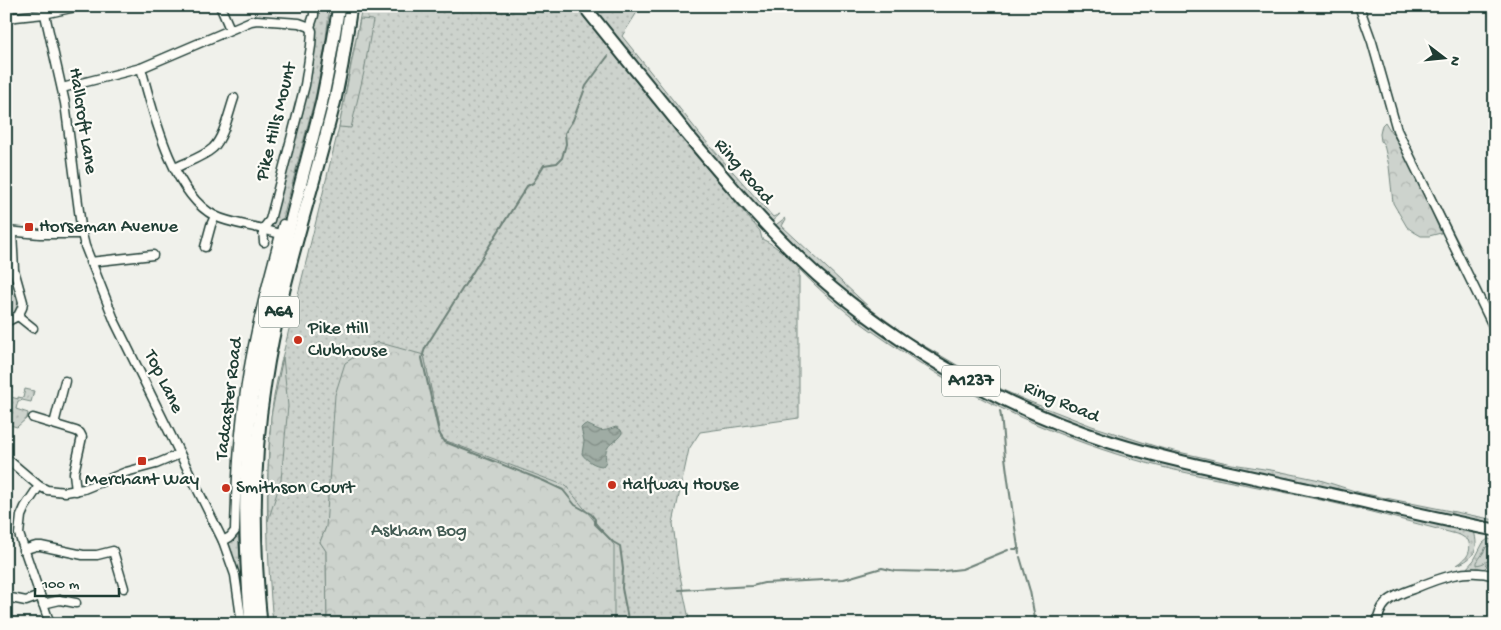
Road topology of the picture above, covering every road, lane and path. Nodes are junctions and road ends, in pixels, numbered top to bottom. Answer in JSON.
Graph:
{"nodes":[{"id":1,"x":80,"y":6,"type":"edge"},
{"id":2,"x":220,"y":6,"type":"edge"},
{"id":3,"x":314,"y":6,"type":"edge"},
{"id":4,"x":338,"y":6,"type":"edge"},
{"id":5,"x":351,"y":6,"type":"edge"},
{"id":6,"x":584,"y":6,"type":"edge"},
{"id":7,"x":1359,"y":6,"type":"edge"},
{"id":8,"x":43,"y":10,"type":"edge"},
{"id":9,"x":6,"y":18,"type":"edge"},
{"id":10,"x":310,"y":27,"type":"junction"},
{"id":11,"x":230,"y":29,"type":"junction"},
{"id":12,"x":141,"y":68,"type":"junction"},
{"id":13,"x":62,"y":88,"type":"junction"},
{"id":14,"x":234,"y":98,"type":"dead end"},
{"id":15,"x":175,"y":168,"type":"junction"},
{"id":16,"x":215,"y":216,"type":"junction"},
{"id":17,"x":283,"y":224,"type":"dead end"},
{"id":18,"x":266,"y":230,"type":"junction"},
{"id":19,"x":9,"y":232,"type":"edge"},
{"id":20,"x":82,"y":234,"type":"junction"},
{"id":21,"x":280,"y":234,"type":"junction"},
{"id":22,"x":264,"y":242,"type":"dead end"},
{"id":23,"x":205,"y":247,"type":"dead end"},
{"id":24,"x":150,"y":253,"type":"dead end"},
{"id":25,"x":90,"y":262,"type":"junction"},
{"id":26,"x":18,"y":316,"type":"junction"},
{"id":27,"x":6,"y":322,"type":"edge"},
{"id":28,"x":33,"y":328,"type":"dead end"},
{"id":29,"x":1495,"y":330,"type":"edge"},
{"id":30,"x":65,"y":381,"type":"dead end"},
{"id":31,"x":32,"y":418,"type":"dead end"},
{"id":32,"x":54,"y":424,"type":"junction"},
{"id":33,"x":180,"y":454,"type":"junction"},
{"id":34,"x":6,"y":458,"type":"edge"},
{"id":35,"x":39,"y":486,"type":"junction"},
{"id":36,"x":76,"y":491,"type":"junction"},
{"id":37,"x":1495,"y":530,"type":"edge"},
{"id":38,"x":223,"y":541,"type":"junction"},
{"id":39,"x":23,"y":550,"type":"junction"},
{"id":40,"x":1495,"y":576,"type":"edge"},
{"id":41,"x":124,"y":588,"type":"dead end"},
{"id":42,"x":6,"y":597,"type":"edge"},
{"id":43,"x":42,"y":600,"type":"junction"},
{"id":44,"x":76,"y":603,"type":"dead end"},
{"id":45,"x":50,"y":624,"type":"edge"},
{"id":46,"x":242,"y":624,"type":"edge"},
{"id":47,"x":252,"y":624,"type":"edge"},
{"id":48,"x":261,"y":624,"type":"edge"},
{"id":49,"x":1377,"y":624,"type":"edge"}],
"edges":[{"from":1,"to":8,"type":"street"},
{"from":2,"to":11,"type":"street"},
{"from":3,"to":10,"type":"street","name":"Pike Hills Mount"},
{"from":4,"to":47,"type":"highway","number":"A64"},
{"from":5,"to":48,"type":"highway","number":"A64"},
{"from":6,"to":37,"type":"highway","name":"Ring Road","number":"A1237"},
{"from":7,"to":29,"type":"street"},
{"from":8,"to":9,"type":"street"},
{"from":8,"to":13,"type":"street","name":"Hallcroft Lane"},
{"from":10,"to":11,"type":"street"},
{"from":10,"to":18,"type":"street","name":"Pike Hills Mount"},
{"from":11,"to":12,"type":"street"},
{"from":12,"to":13,"type":"street"},
{"from":12,"to":15,"type":"street"},
{"from":13,"to":20,"type":"street","name":"Hallcroft Lane"},
{"from":14,"to":15,"type":"street"},
{"from":15,"to":16,"type":"street"},
{"from":16,"to":18,"type":"street"},
{"from":16,"to":23,"type":"street"},
{"from":17,"to":21,"type":"street","name":"Tadcaster Road"},
{"from":18,"to":21,"type":"street"},
{"from":18,"to":22,"type":"street","name":"Pike Hills Mount"},
{"from":19,"to":20,"type":"street"},
{"from":19,"to":26,"type":"street"},
{"from":20,"to":25,"type":"street","name":"Top Lane"},
{"from":21,"to":38,"type":"street","name":"Tadcaster Road"},
{"from":24,"to":25,"type":"street"},
{"from":25,"to":33,"type":"street","name":"Top Lane"},
{"from":26,"to":27,"type":"street"},
{"from":26,"to":28,"type":"street"},
{"from":30,"to":32,"type":"street"},
{"from":31,"to":32,"type":"street"},
{"from":32,"to":36,"type":"street"},
{"from":33,"to":36,"type":"street"},
{"from":33,"to":38,"type":"street","name":"Top Lane"},
{"from":34,"to":35,"type":"street"},
{"from":35,"to":36,"type":"street"},
{"from":35,"to":39,"type":"street"},
{"from":38,"to":46,"type":"street"},
{"from":39,"to":41,"type":"street"},
{"from":39,"to":43,"type":"street"},
{"from":40,"to":49,"type":"street"},
{"from":42,"to":43,"type":"street"},
{"from":43,"to":44,"type":"street"},
{"from":43,"to":45,"type":"street"}]}
